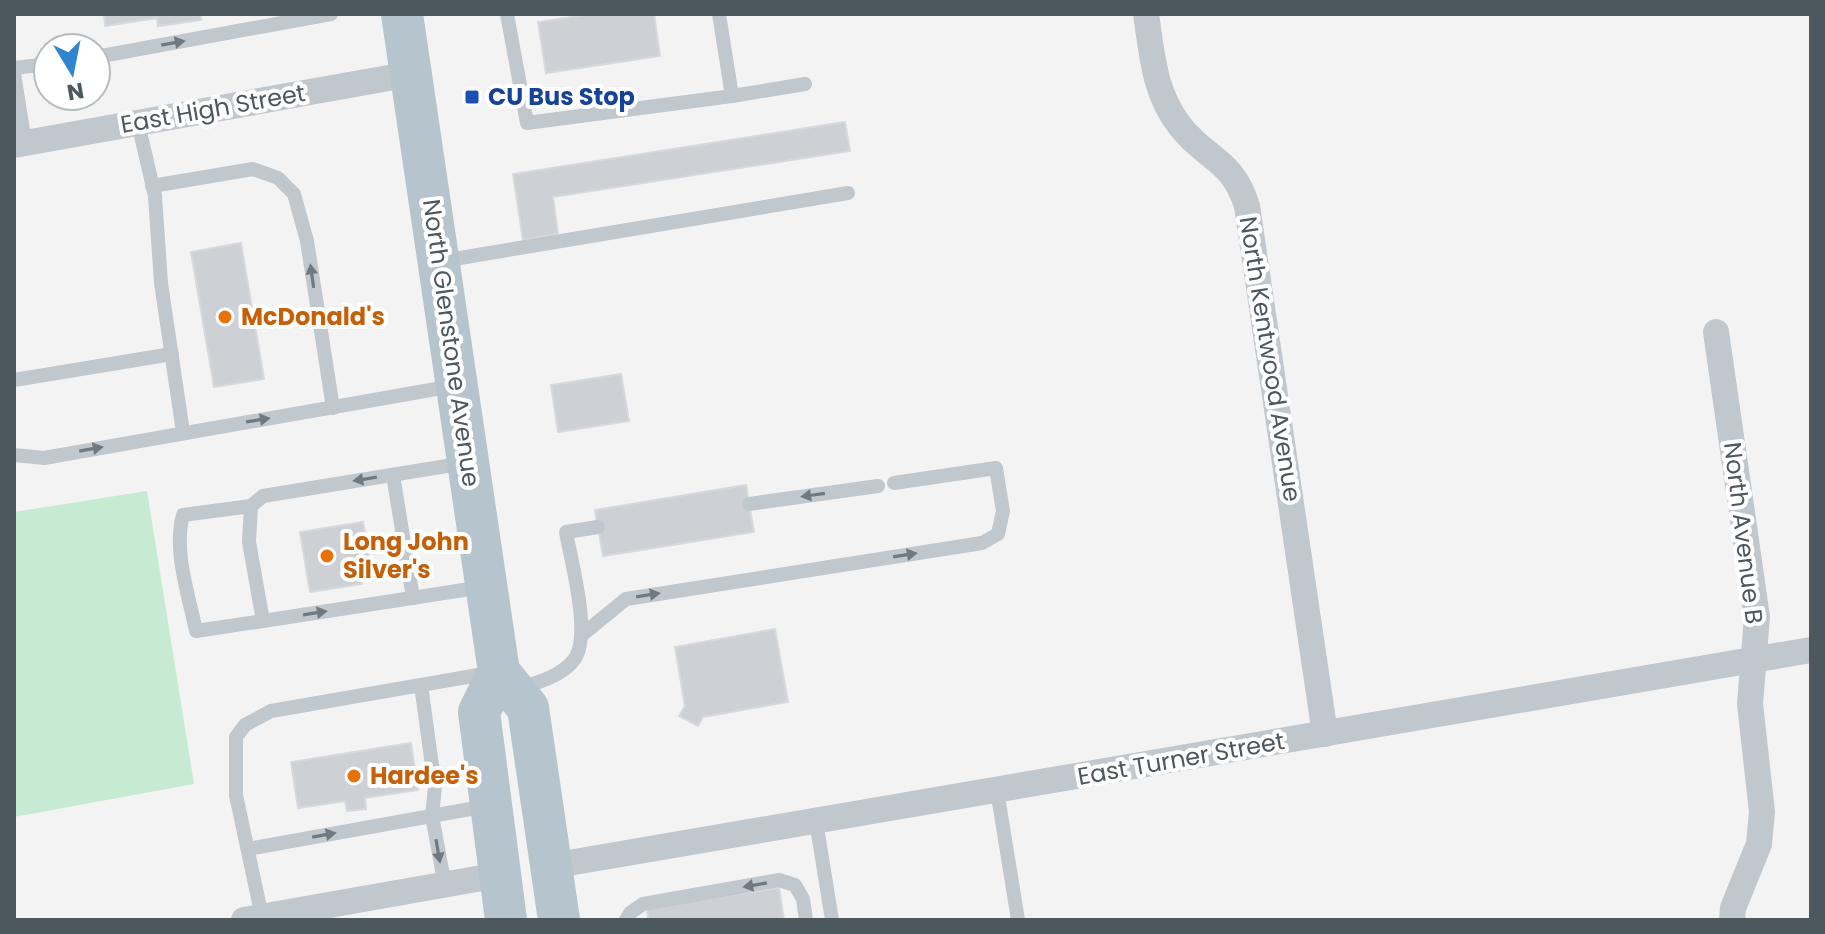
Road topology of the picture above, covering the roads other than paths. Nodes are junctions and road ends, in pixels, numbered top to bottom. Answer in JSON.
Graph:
{"nodes":[{"id":1,"x":402,"y":14,"type":"edge"},
{"id":2,"x":507,"y":14,"type":"edge"},
{"id":3,"x":719,"y":14,"type":"edge"},
{"id":4,"x":1146,"y":14,"type":"edge"},
{"id":5,"x":322,"y":15,"type":"edge"},
{"id":6,"x":112,"y":54,"type":"edge"},
{"id":7,"x":14,"y":70,"type":"edge"},
{"id":8,"x":411,"y":74,"type":"junction"},
{"id":9,"x":805,"y":84,"type":"dead end"},
{"id":10,"x":732,"y":96,"type":"junction"},
{"id":11,"x":138,"y":123,"type":"junction"},
{"id":12,"x":19,"y":144,"type":"edge"},
{"id":13,"x":152,"y":186,"type":"junction"},
{"id":14,"x":848,"y":193,"type":"dead end"},
{"id":15,"x":439,"y":261,"type":"junction"},
{"id":16,"x":1716,"y":332,"type":"dead end"},
{"id":17,"x":172,"y":354,"type":"junction"},
{"id":18,"x":14,"y":380,"type":"edge"},
{"id":19,"x":458,"y":386,"type":"junction"},
{"id":20,"x":333,"y":408,"type":"junction"},
{"id":21,"x":183,"y":432,"type":"junction"},
{"id":22,"x":14,"y":455,"type":"edge"},
{"id":23,"x":469,"y":462,"type":"junction"},
{"id":24,"x":393,"y":475,"type":"junction"},
{"id":25,"x":894,"y":483,"type":"dead end"},
{"id":26,"x":878,"y":486,"type":"dead end"},
{"id":27,"x":749,"y":504,"type":"dead end"},
{"id":28,"x":251,"y":506,"type":"junction"},
{"id":29,"x":598,"y":527,"type":"dead end"},
{"id":30,"x":487,"y":586,"type":"junction"},
{"id":31,"x":413,"y":598,"type":"junction"},
{"id":32,"x":263,"y":621,"type":"junction"},
{"id":33,"x":583,"y":634,"type":"junction"},
{"id":34,"x":1811,"y":650,"type":"edge"},
{"id":35,"x":1755,"y":660,"type":"junction"},
{"id":36,"x":506,"y":681,"type":"junction"},
{"id":37,"x":421,"y":685,"type":"junction"},
{"id":38,"x":479,"y":712,"type":"junction"},
{"id":39,"x":1325,"y":734,"type":"junction"},
{"id":40,"x":997,"y":790,"type":"junction"},
{"id":41,"x":490,"y":806,"type":"junction"},
{"id":42,"x":432,"y":816,"type":"junction"},
{"id":43,"x":816,"y":821,"type":"junction"},
{"id":44,"x":248,"y":849,"type":"junction"},
{"id":45,"x":551,"y":866,"type":"junction"},
{"id":46,"x":499,"y":875,"type":"junction"},
{"id":47,"x":445,"y":886,"type":"junction"},
{"id":48,"x":334,"y":912,"type":"edge"},
{"id":49,"x":253,"y":918,"type":"edge"},
{"id":50,"x":506,"y":920,"type":"edge"},
{"id":51,"x":534,"y":920,"type":"edge"},
{"id":52,"x":559,"y":920,"type":"edge"},
{"id":53,"x":626,"y":920,"type":"edge"},
{"id":54,"x":806,"y":920,"type":"edge"},
{"id":55,"x":832,"y":920,"type":"edge"},
{"id":56,"x":1018,"y":920,"type":"edge"},
{"id":57,"x":1732,"y":920,"type":"edge"}],
"edges":[{"from":1,"to":8,"type":"main road","name":"North Glenstone Avenue"},
{"from":2,"to":10,"type":"lane"},
{"from":3,"to":10,"type":"lane"},
{"from":4,"to":39,"type":"street","name":"North Kentwood Avenue"},
{"from":6,"to":5,"type":"lane","one_way":true},
{"from":7,"to":12,"type":"lane"},
{"from":8,"to":11,"type":"street","name":"East High Street"},
{"from":8,"to":15,"type":"main road","name":"North Glenstone Avenue"},
{"from":9,"to":10,"type":"lane"},
{"from":11,"to":12,"type":"street","name":"East High Street"},
{"from":11,"to":13,"type":"lane"},
{"from":13,"to":17,"type":"lane"},
{"from":20,"to":13,"type":"lane","one_way":true},
{"from":14,"to":15,"type":"lane"},
{"from":15,"to":19,"type":"main road","name":"North Glenstone Avenue"},
{"from":16,"to":35,"type":"street","name":"North Avenue B"},
{"from":17,"to":18,"type":"lane"},
{"from":17,"to":21,"type":"lane"},
{"from":19,"to":20,"type":"lane"},
{"from":19,"to":23,"type":"main road","name":"North Glenstone Avenue"},
{"from":21,"to":20,"type":"lane","one_way":true},
{"from":22,"to":21,"type":"lane","one_way":true},
{"from":23,"to":24,"type":"lane"},
{"from":23,"to":30,"type":"main road","name":"North Glenstone Avenue"},
{"from":24,"to":28,"type":"lane","one_way":true},
{"from":24,"to":31,"type":"lane"},
{"from":33,"to":25,"type":"lane","one_way":true},
{"from":26,"to":27,"type":"lane","one_way":true},
{"from":28,"to":32,"type":"lane"},
{"from":28,"to":32,"type":"lane"},
{"from":29,"to":33,"type":"lane"},
{"from":30,"to":31,"type":"lane"},
{"from":30,"to":36,"type":"main road","name":"North Glenstone Avenue"},
{"from":32,"to":31,"type":"lane","one_way":true},
{"from":33,"to":36,"type":"lane"},
{"from":34,"to":35,"type":"street","name":"East Turner Street"},
{"from":35,"to":39,"type":"street","name":"East Turner Street"},
{"from":35,"to":57,"type":"street","name":"North Avenue B"},
{"from":36,"to":37,"type":"lane"},
{"from":36,"to":38,"type":"main road"},
{"from":36,"to":45,"type":"main road","name":"North Glenstone Avenue"},
{"from":37,"to":42,"type":"lane"},
{"from":37,"to":44,"type":"lane"},
{"from":38,"to":41,"type":"main road"},
{"from":38,"to":45,"type":"main road"},
{"from":39,"to":40,"type":"street","name":"East Turner Street"},
{"from":40,"to":43,"type":"street","name":"East Turner Street"},
{"from":40,"to":56,"type":"lane"},
{"from":41,"to":42,"type":"lane"},
{"from":41,"to":46,"type":"main road"},
{"from":44,"to":42,"type":"lane","one_way":true},
{"from":42,"to":47,"type":"lane","one_way":true},
{"from":43,"to":45,"type":"street","name":"East Turner Street"},
{"from":43,"to":55,"type":"lane"},
{"from":44,"to":49,"type":"lane"},
{"from":45,"to":52,"type":"main road","name":"North Glenstone Avenue"},
{"from":46,"to":47,"type":"street"},
{"from":46,"to":50,"type":"main road"},
{"from":46,"to":51,"type":"main road"},
{"from":47,"to":48,"type":"street"},
{"from":48,"to":49,"type":"street"},
{"from":54,"to":53,"type":"lane","one_way":true}]}
